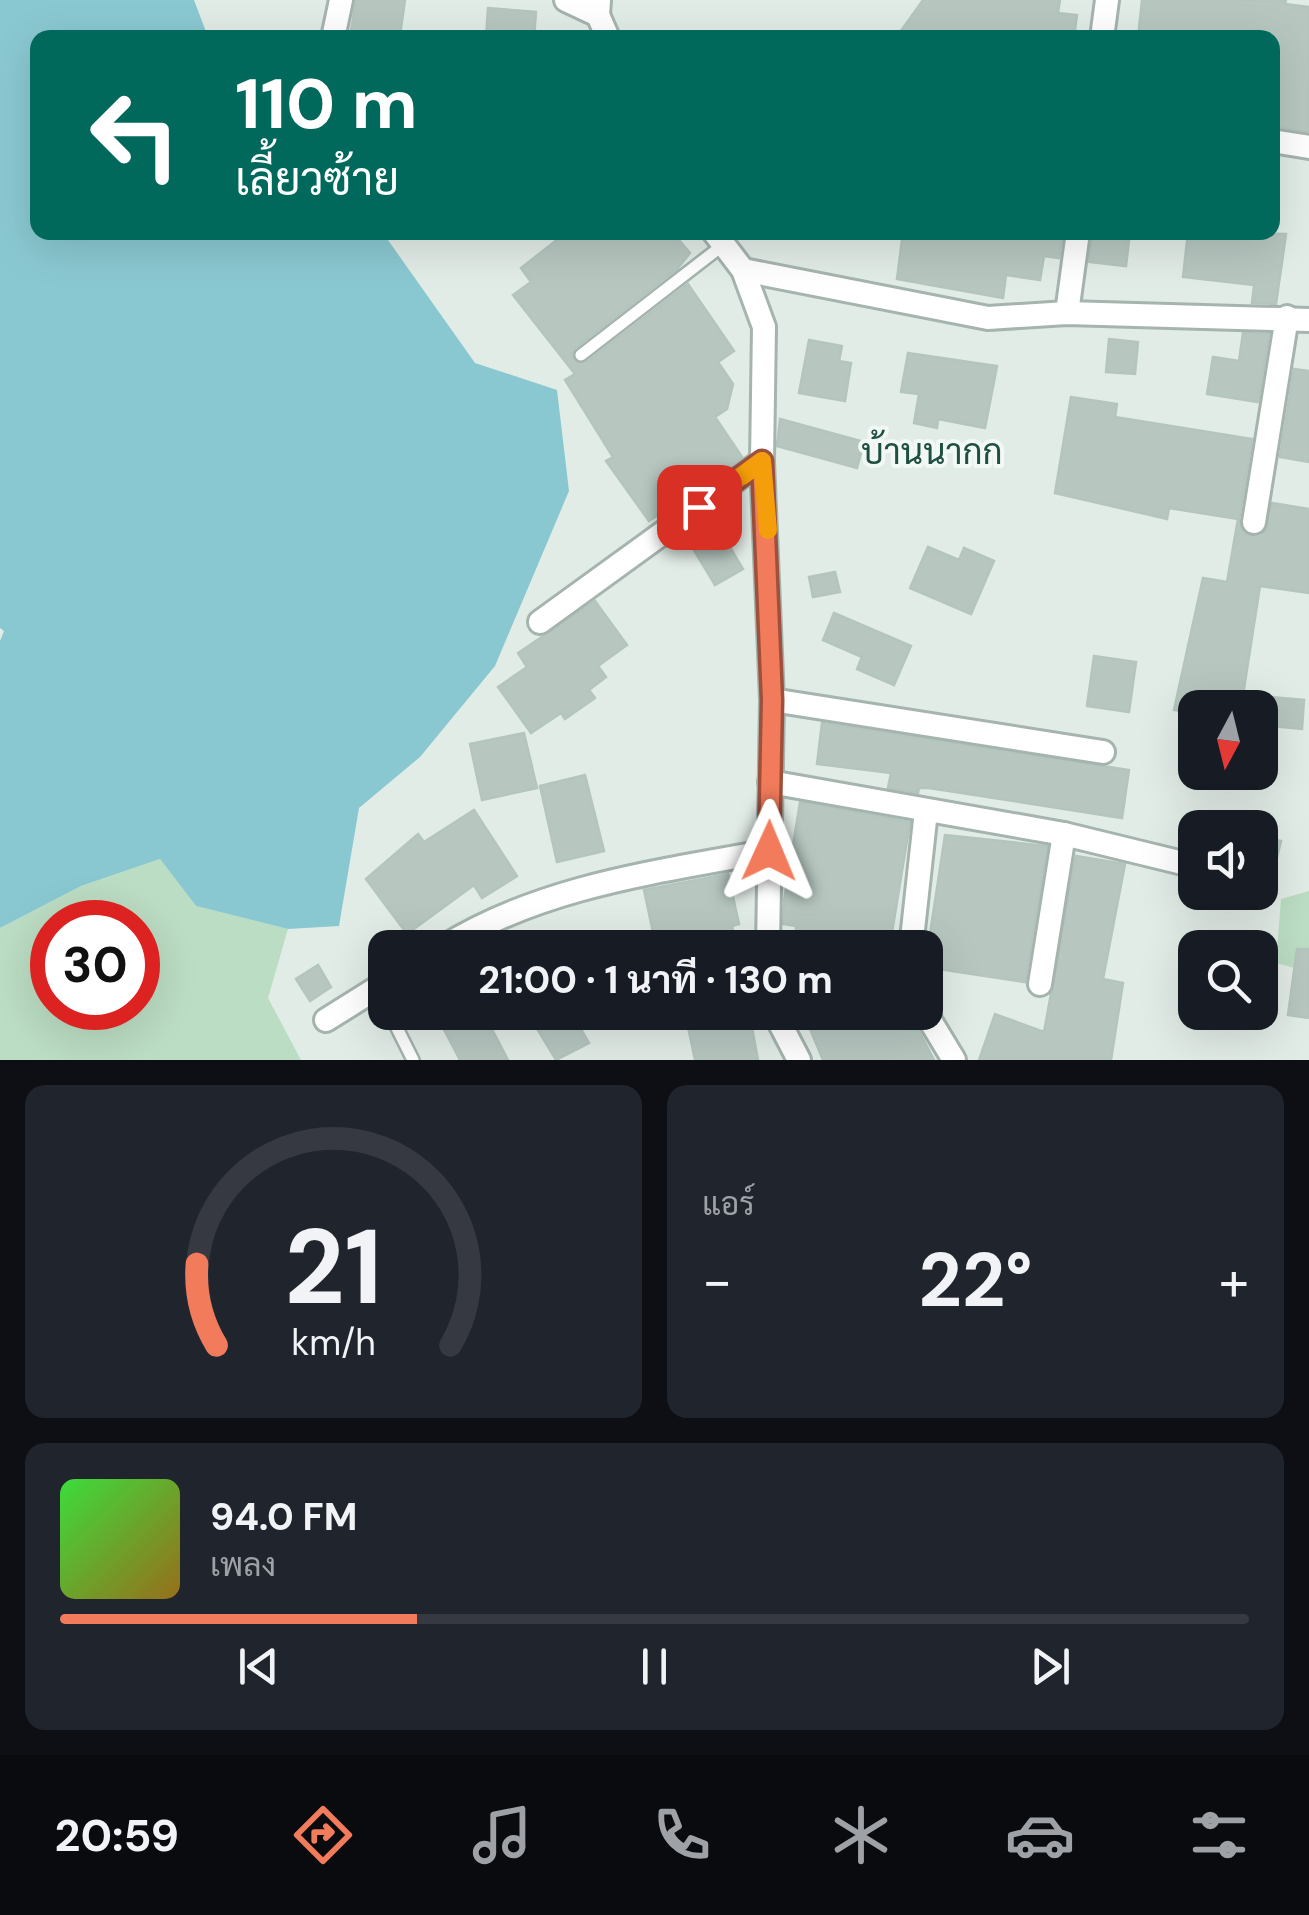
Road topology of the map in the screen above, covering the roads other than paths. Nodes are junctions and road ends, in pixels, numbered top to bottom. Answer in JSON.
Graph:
{"nodes":[{"id":1,"x":340,"y":0,"type":"edge"},
{"id":2,"x":566,"y":0,"type":"edge"},
{"id":3,"x":1107,"y":0,"type":"edge"},
{"id":4,"x":598,"y":8,"type":"edge"},
{"id":5,"x":334,"y":30,"type":"edge"},
{"id":6,"x":1103,"y":30,"type":"edge"},
{"id":7,"x":1280,"y":142,"type":"edge"},
{"id":8,"x":1309,"y":147,"type":"edge"},
{"id":9,"x":717,"y":240,"type":"edge"},
{"id":10,"x":719,"y":240,"type":"edge"},
{"id":11,"x":1077,"y":240,"type":"edge"},
{"id":12,"x":743,"y":270,"type":"junction"},
{"id":13,"x":1066,"y":312,"type":"junction"},
{"id":14,"x":1298,"y":319,"type":"edge"},
{"id":15,"x":581,"y":354,"type":"dead end"},
{"id":16,"x":762,"y":461,"type":"junction"},
{"id":17,"x":1254,"y":522,"type":"dead end"},
{"id":18,"x":540,"y":622,"type":"dead end"},
{"id":19,"x":772,"y":700,"type":"junction"},
{"id":20,"x":1103,"y":752,"type":"dead end"},
{"id":21,"x":770,"y":782,"type":"junction"},
{"id":22,"x":926,"y":811,"type":"junction"},
{"id":23,"x":1064,"y":834,"type":"junction"},
{"id":24,"x":769,"y":851,"type":"junction"},
{"id":25,"x":1178,"y":862,"type":"edge"},
{"id":26,"x":472,"y":930,"type":"edge"},
{"id":27,"x":768,"y":930,"type":"edge"},
{"id":28,"x":912,"y":930,"type":"edge"},
{"id":29,"x":1040,"y":984,"type":"dead end"},
{"id":30,"x":368,"y":999,"type":"edge"},
{"id":31,"x":326,"y":1020,"type":"dead end"},
{"id":32,"x":398,"y":1030,"type":"edge"},
{"id":33,"x":783,"y":1030,"type":"edge"},
{"id":34,"x":936,"y":1030,"type":"edge"},
{"id":35,"x":414,"y":1060,"type":"edge"},
{"id":36,"x":799,"y":1060,"type":"edge"},
{"id":37,"x":954,"y":1060,"type":"edge"}],
"edges":[{"from":1,"to":5,"type":"street"},
{"from":2,"to":4,"type":"street"},
{"from":3,"to":6,"type":"street"},
{"from":7,"to":8,"type":"street"},
{"from":9,"to":15,"type":"lane"},
{"from":10,"to":12,"type":"street"},
{"from":11,"to":13,"type":"street"},
{"from":12,"to":13,"type":"street"},
{"from":12,"to":16,"type":"street"},
{"from":13,"to":14,"type":"street"},
{"from":14,"to":17,"type":"street"},
{"from":16,"to":18,"type":"street"},
{"from":16,"to":19,"type":"street"},
{"from":19,"to":20,"type":"street"},
{"from":19,"to":21,"type":"street"},
{"from":21,"to":22,"type":"street"},
{"from":21,"to":24,"type":"street"},
{"from":22,"to":23,"type":"street"},
{"from":22,"to":28,"type":"street"},
{"from":23,"to":25,"type":"street"},
{"from":23,"to":29,"type":"street"},
{"from":24,"to":26,"type":"street"},
{"from":24,"to":27,"type":"street"},
{"from":30,"to":31,"type":"street"},
{"from":32,"to":35,"type":"lane"},
{"from":33,"to":36,"type":"street"},
{"from":34,"to":37,"type":"street"}]}
